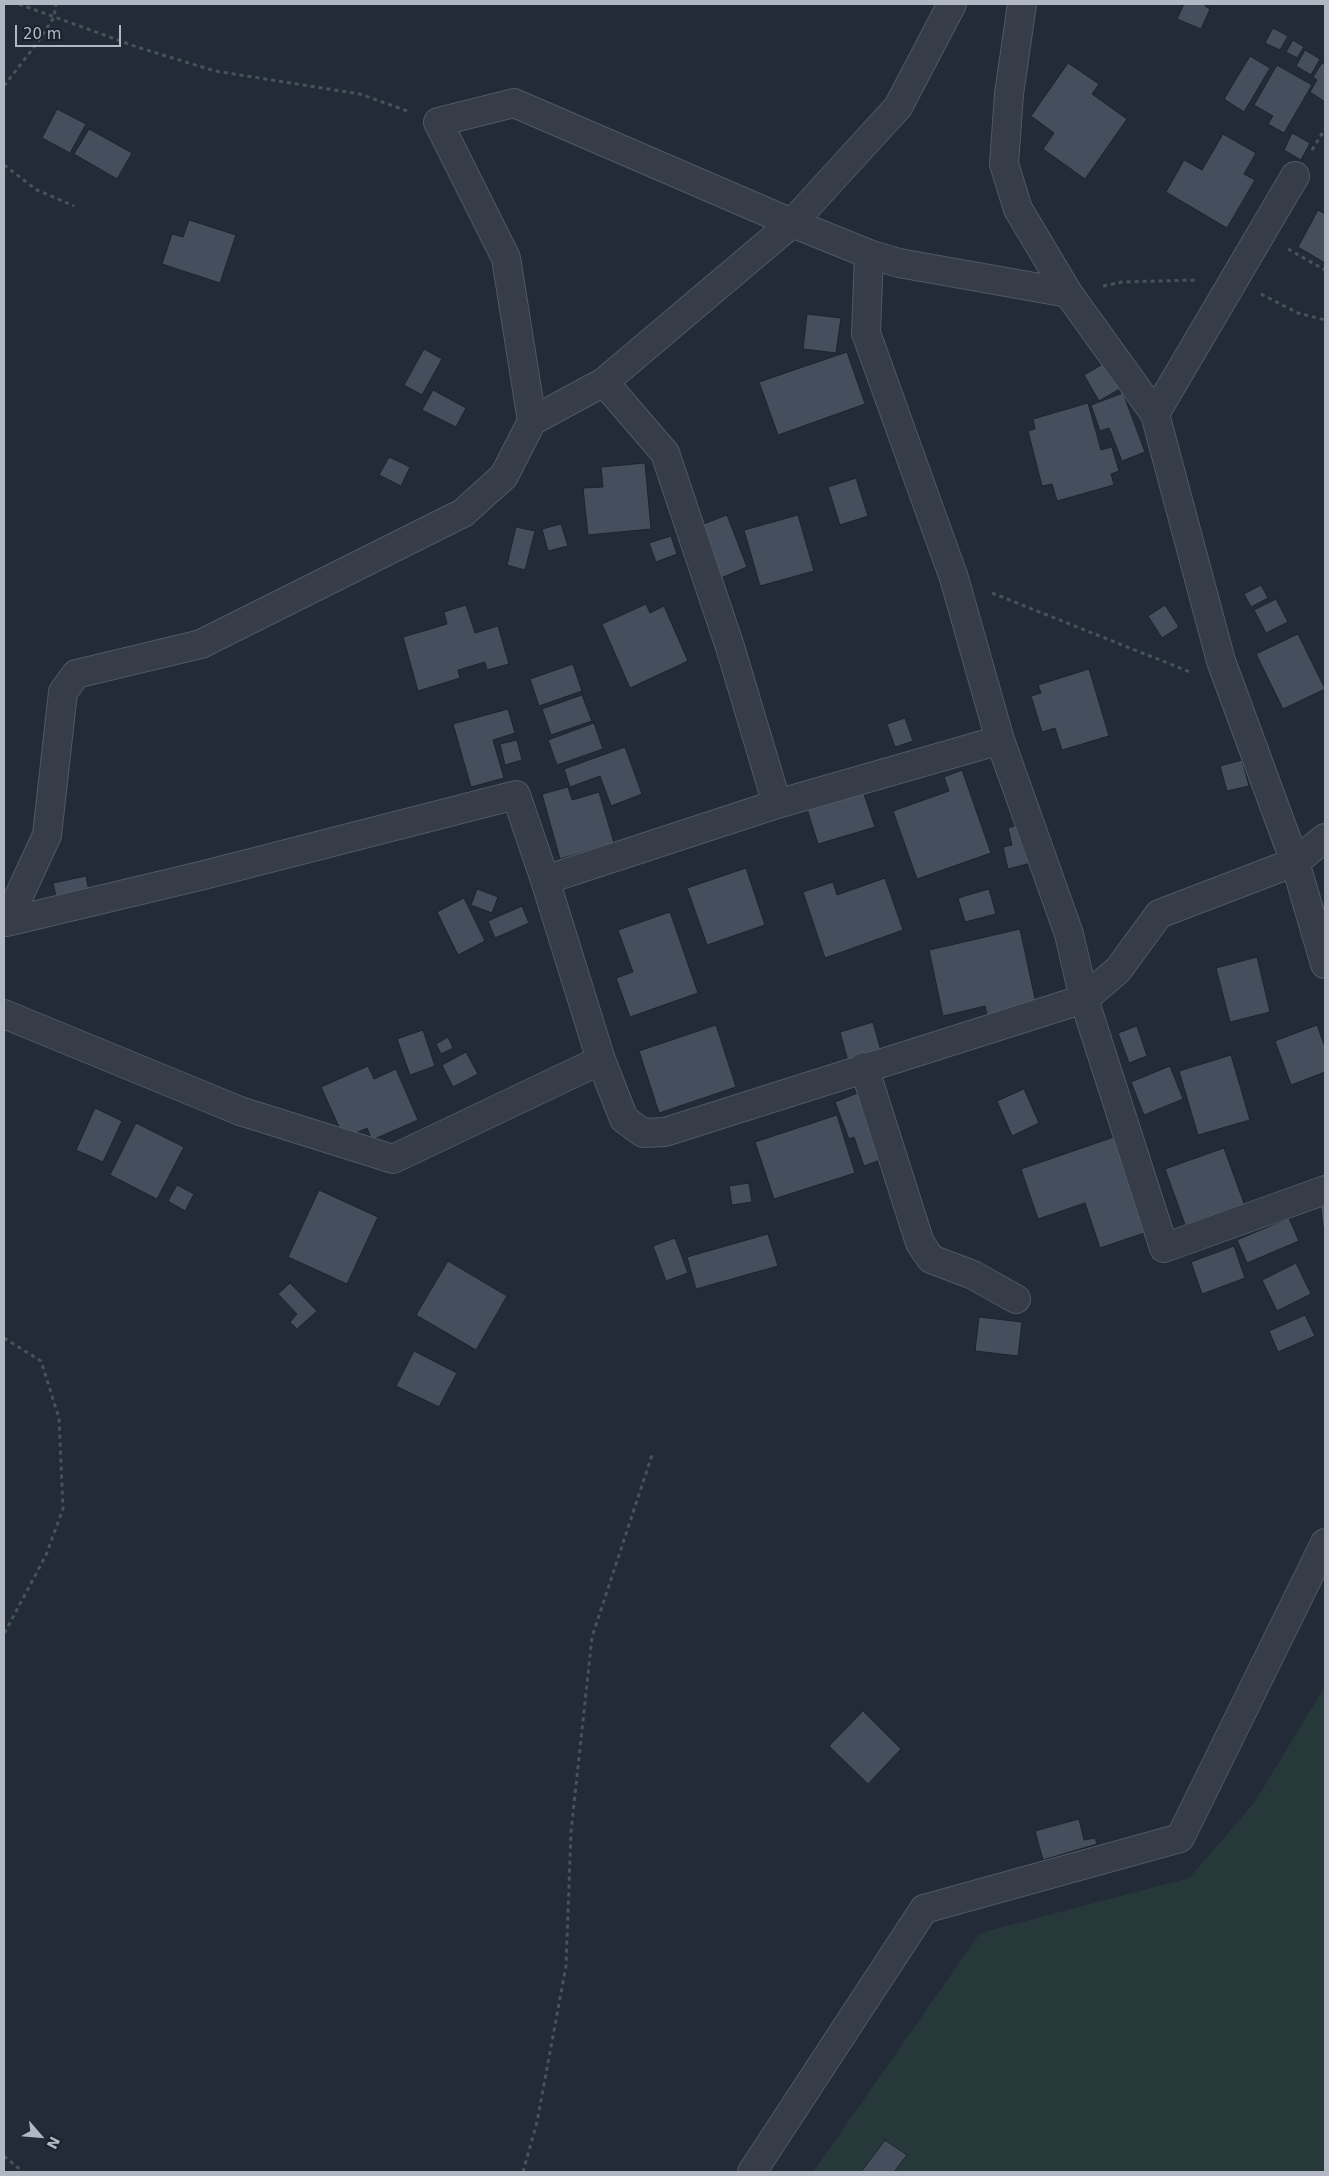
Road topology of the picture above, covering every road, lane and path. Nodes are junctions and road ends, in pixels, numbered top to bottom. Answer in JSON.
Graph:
{"nodes":[{"id":1,"x":19,"y":4,"type":"edge"},
{"id":2,"x":56,"y":4,"type":"edge"},
{"id":3,"x":952,"y":4,"type":"edge"},
{"id":4,"x":1022,"y":4,"type":"edge"},
{"id":5,"x":54,"y":18,"type":"junction"},
{"id":6,"x":4,"y":86,"type":"edge"},
{"id":7,"x":438,"y":122,"type":"junction"},
{"id":8,"x":4,"y":165,"type":"edge"},
{"id":9,"x":1295,"y":176,"type":"dead end"},
{"id":10,"x":74,"y":206,"type":"dead end"},
{"id":11,"x":792,"y":223,"type":"junction"},
{"id":12,"x":1262,"y":234,"type":"junction"},
{"id":13,"x":869,"y":254,"type":"junction"},
{"id":14,"x":1325,"y":270,"type":"edge"},
{"id":15,"x":1068,"y":292,"type":"junction"},
{"id":16,"x":604,"y":382,"type":"junction"},
{"id":17,"x":1155,"y":414,"type":"junction"},
{"id":18,"x":532,"y":421,"type":"junction"},
{"id":19,"x":954,"y":578,"type":"junction"},
{"id":20,"x":1231,"y":689,"type":"junction"},
{"id":21,"x":1000,"y":740,"type":"junction"},
{"id":22,"x":777,"y":804,"type":"junction"},
{"id":23,"x":1325,"y":838,"type":"edge"},
{"id":24,"x":1295,"y":862,"type":"junction"},
{"id":25,"x":545,"y":880,"type":"junction"},
{"id":26,"x":6,"y":923,"type":"edge"},
{"id":27,"x":1325,"y":964,"type":"edge"},
{"id":28,"x":1084,"y":999,"type":"junction"},
{"id":29,"x":4,"y":1014,"type":"edge"},
{"id":30,"x":601,"y":1060,"type":"junction"},
{"id":31,"x":864,"y":1067,"type":"junction"},
{"id":32,"x":1325,"y":1190,"type":"edge"},
{"id":33,"x":1016,"y":1298,"type":"dead end"},
{"id":34,"x":4,"y":1338,"type":"edge"},
{"id":35,"x":652,"y":1452,"type":"dead end"},
{"id":36,"x":1325,"y":1544,"type":"edge"},
{"id":37,"x":4,"y":1634,"type":"edge"},
{"id":38,"x":4,"y":2156,"type":"edge"},
{"id":39,"x":23,"y":2172,"type":"edge"},
{"id":40,"x":522,"y":2172,"type":"edge"},
{"id":41,"x":752,"y":2172,"type":"edge"}],
"edges":[{"from":1,"to":5,"type":"path"},
{"from":2,"to":5,"type":"path"},
{"from":3,"to":11,"type":"street"},
{"from":4,"to":15,"type":"street"},
{"from":5,"to":6,"type":"path"},
{"from":5,"to":7,"type":"path"},
{"from":7,"to":11,"type":"street"},
{"from":7,"to":18,"type":"street"},
{"from":8,"to":10,"type":"path"},
{"from":9,"to":12,"type":"street"},
{"from":11,"to":13,"type":"street"},
{"from":11,"to":16,"type":"street"},
{"from":12,"to":14,"type":"path"},
{"from":12,"to":17,"type":"street"},
{"from":13,"to":15,"type":"street"},
{"from":13,"to":19,"type":"street"},
{"from":15,"to":17,"type":"street"},
{"from":16,"to":18,"type":"street"},
{"from":16,"to":22,"type":"street"},
{"from":17,"to":20,"type":"street"},
{"from":18,"to":26,"type":"street"},
{"from":19,"to":20,"type":"path"},
{"from":19,"to":21,"type":"street"},
{"from":20,"to":24,"type":"street"},
{"from":21,"to":22,"type":"street"},
{"from":21,"to":28,"type":"street"},
{"from":22,"to":25,"type":"street"},
{"from":23,"to":24,"type":"street"},
{"from":24,"to":27,"type":"street"},
{"from":24,"to":28,"type":"street"},
{"from":25,"to":26,"type":"street"},
{"from":25,"to":30,"type":"street"},
{"from":28,"to":31,"type":"street"},
{"from":28,"to":32,"type":"street"},
{"from":29,"to":30,"type":"street"},
{"from":30,"to":31,"type":"street"},
{"from":31,"to":33,"type":"street"},
{"from":34,"to":37,"type":"path"},
{"from":35,"to":40,"type":"path"},
{"from":36,"to":41,"type":"street"},
{"from":38,"to":39,"type":"path"}]}
